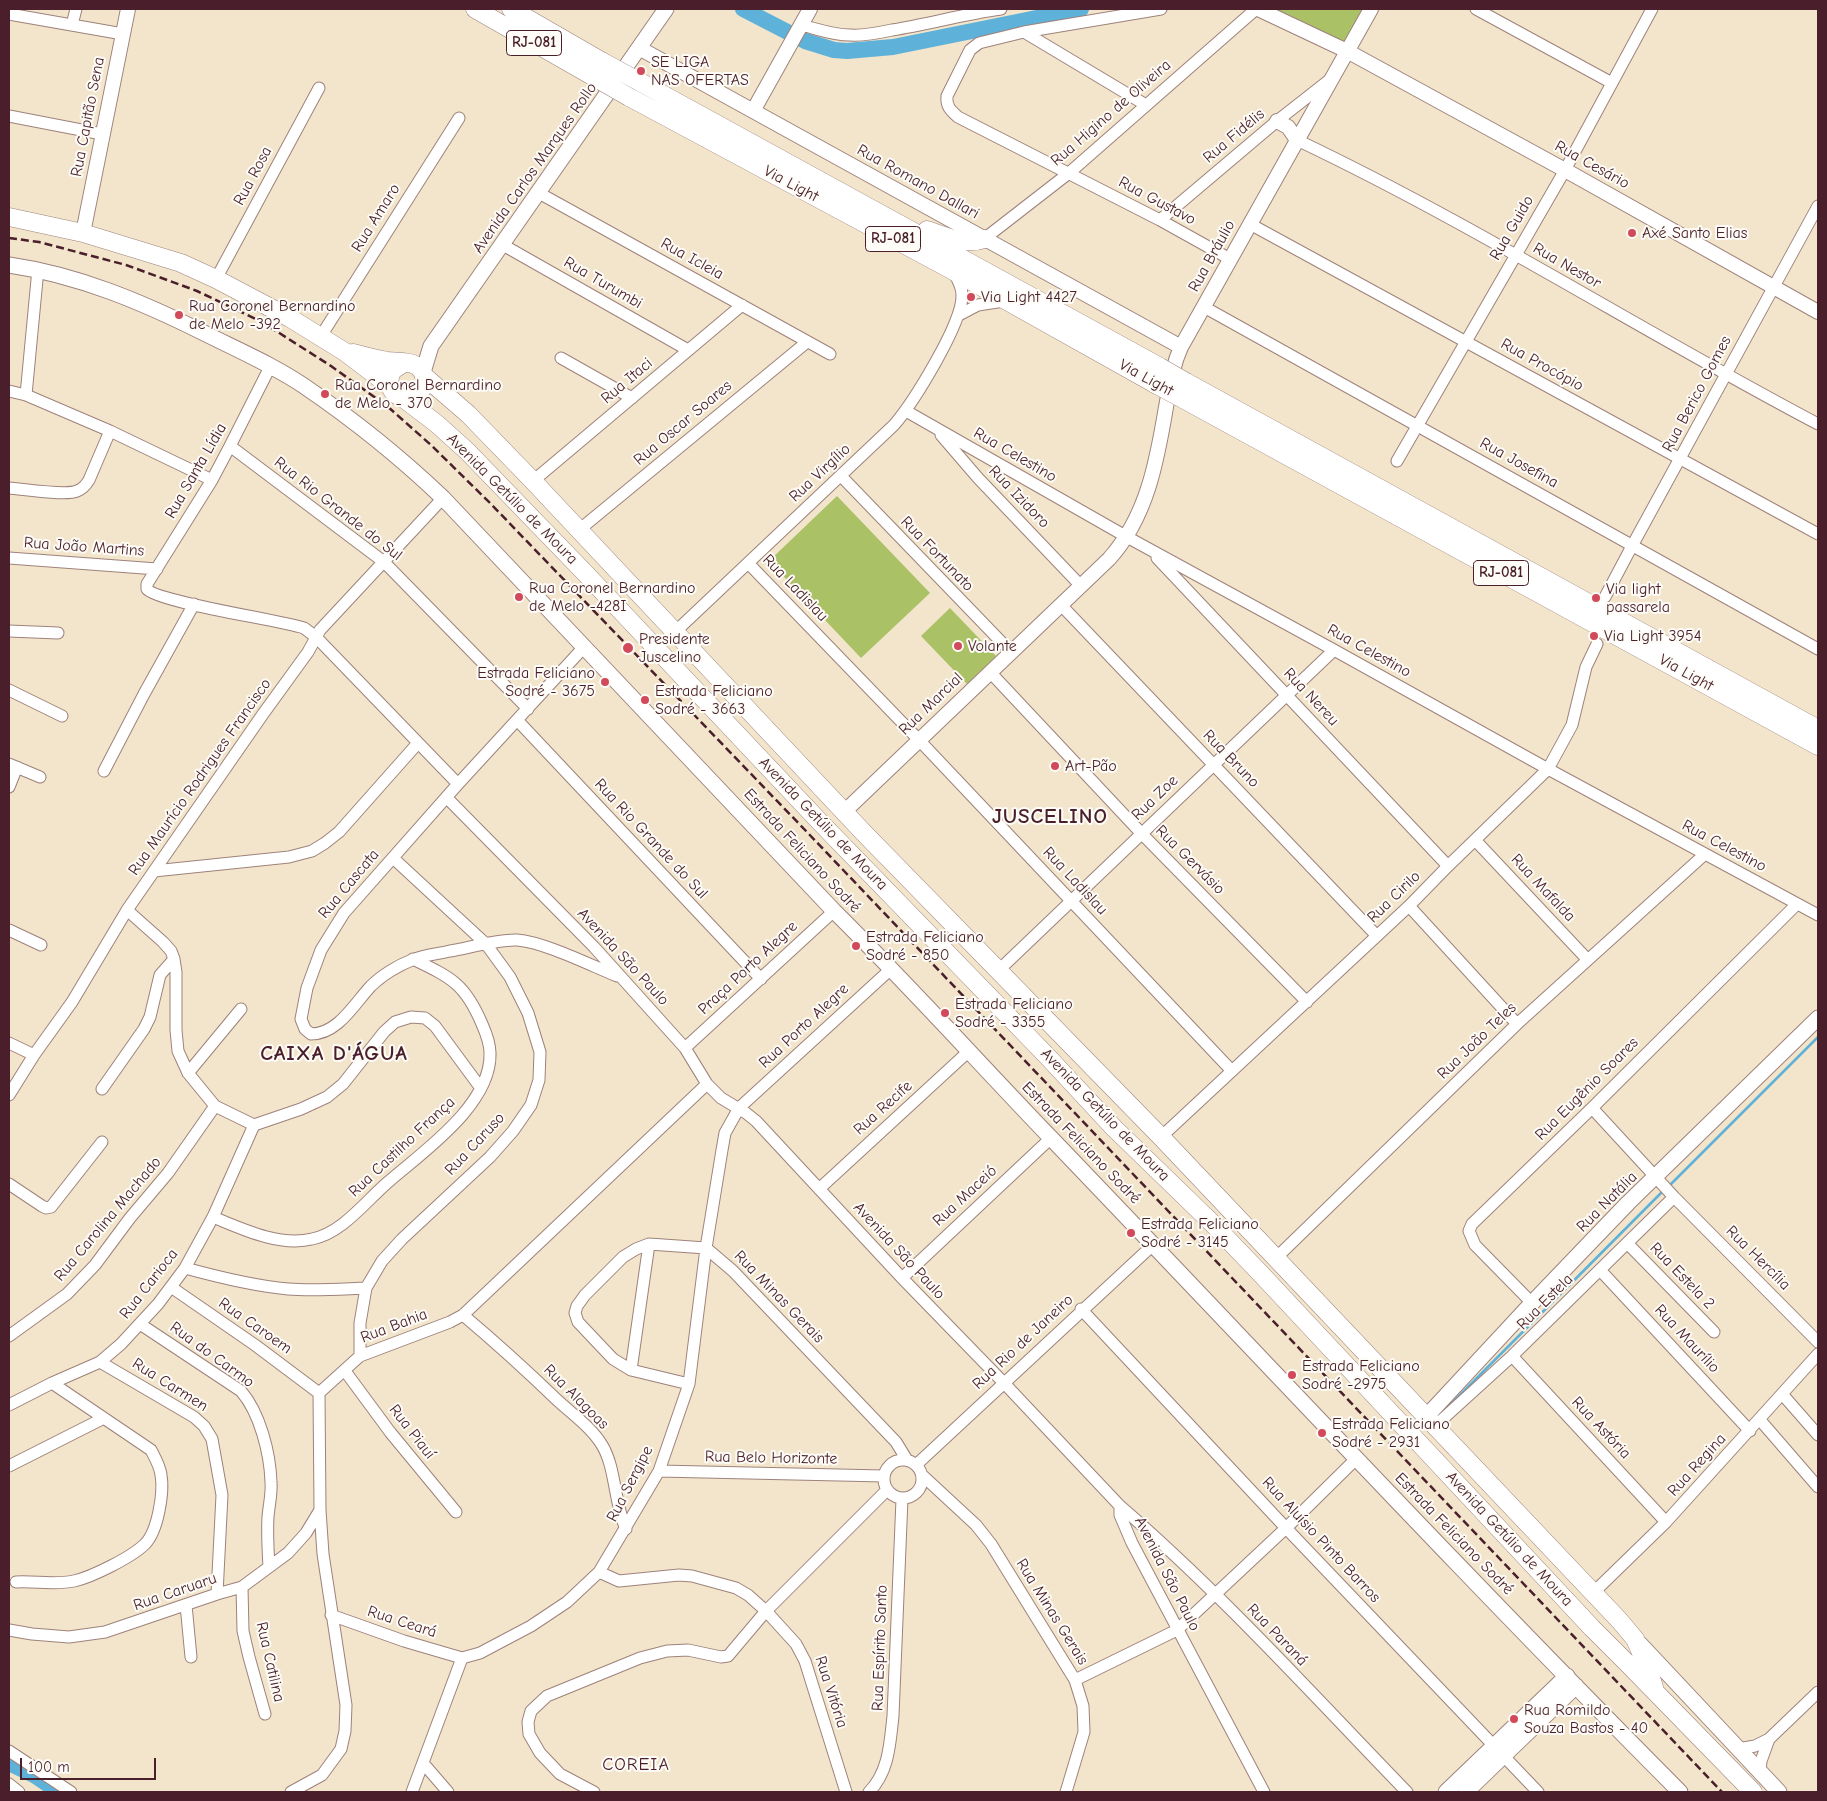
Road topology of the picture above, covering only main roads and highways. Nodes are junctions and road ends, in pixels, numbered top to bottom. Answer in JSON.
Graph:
{"nodes":[{"id":1,"x":475,"y":9,"type":"edge"},
{"id":2,"x":511,"y":9,"type":"edge"},
{"id":3,"x":666,"y":9,"type":"edge"},
{"id":4,"x":9,"y":217,"type":"edge"},
{"id":5,"x":888,"y":218,"type":"junction"},
{"id":6,"x":984,"y":239,"type":"road end"},
{"id":7,"x":9,"y":265,"type":"edge"},
{"id":8,"x":431,"y":346,"type":"junction"},
{"id":9,"x":345,"y":352,"type":"junction"},
{"id":10,"x":406,"y":363,"type":"junction"},
{"id":11,"x":424,"y":374,"type":"junction"},
{"id":12,"x":1158,"y":376,"type":"junction"},
{"id":13,"x":1185,"y":390,"type":"junction"},
{"id":14,"x":397,"y":392,"type":"junction"},
{"id":15,"x":1818,"y":729,"type":"edge"},
{"id":16,"x":1818,"y":746,"type":"edge"},
{"id":17,"x":1818,"y":1018,"type":"edge"},
{"id":18,"x":1047,"y":1056,"type":"junction"},
{"id":19,"x":1088,"y":1062,"type":"junction"},
{"id":20,"x":1114,"y":1128,"type":"junction"},
{"id":21,"x":1161,"y":1137,"type":"junction"},
{"id":22,"x":1376,"y":1363,"type":"junction"},
{"id":23,"x":1359,"y":1379,"type":"junction"},
{"id":24,"x":1431,"y":1421,"type":"junction"},
{"id":25,"x":1593,"y":1593,"type":"junction"},
{"id":26,"x":1563,"y":1598,"type":"junction"},
{"id":27,"x":1635,"y":1639,"type":"junction"},
{"id":28,"x":1571,"y":1681,"type":"junction"},
{"id":29,"x":1655,"y":1692,"type":"junction"},
{"id":30,"x":1499,"y":1752,"type":"junction"},
{"id":31,"x":1446,"y":1792,"type":"edge"},
{"id":32,"x":1466,"y":1792,"type":"edge"},
{"id":33,"x":1680,"y":1792,"type":"edge"},
{"id":34,"x":1753,"y":1792,"type":"edge"},
{"id":35,"x":1779,"y":1792,"type":"edge"}],
"edges":[{"from":1,"to":12,"type":"main road","name":"Via Light","number":"RJ-081","bridge":true},
{"from":2,"to":5,"type":"main road","name":"Via Light","number":"RJ-081","bridge":true},
{"from":3,"to":8,"type":"main road","name":"Avenida Carlos Marques Rollo"},
{"from":4,"to":9,"type":"main road","name":"Avenida Getúlio de Moura"},
{"from":5,"to":6,"type":"main road"},
{"from":5,"to":12,"type":"main road","name":"Via Light","number":"RJ-081"},
{"from":7,"to":28,"type":"main road","name":"Estrada Feliciano Sodré"},
{"from":8,"to":10,"type":"main road","name":"Avenida Carlos Marques Rollo"},
{"from":8,"to":11,"type":"main road","name":"Avenida Carlos Marques Rollo"},
{"from":9,"to":10,"type":"main road","name":"Avenida Getúlio de Moura"},
{"from":9,"to":14,"type":"main road","name":"Avenida Getúlio de Moura"},
{"from":10,"to":11,"type":"main road"},
{"from":10,"to":14,"type":"main road"},
{"from":11,"to":14,"type":"main road"},
{"from":11,"to":19,"type":"main road","name":"Avenida Getúlio de Moura"},
{"from":12,"to":13,"type":"main road","name":"Via Light","number":"RJ-081","bridge":true},
{"from":13,"to":15,"type":"main road","name":"Via Light","number":"RJ-081"},
{"from":13,"to":16,"type":"main road","name":"Via Light","number":"RJ-081"},
{"from":14,"to":18,"type":"main road","name":"Avenida Getúlio de Moura"},
{"from":17,"to":24,"type":"main road","name":"Rua Natália"},
{"from":18,"to":19,"type":"main road"},
{"from":18,"to":20,"type":"main road","name":"Avenida Getúlio de Moura"},
{"from":19,"to":21,"type":"main road","name":"Avenida Getúlio de Moura"},
{"from":20,"to":21,"type":"main road"},
{"from":20,"to":23,"type":"main road","name":"Avenida Getúlio de Moura"},
{"from":21,"to":22,"type":"main road","name":"Avenida Getúlio de Moura"},
{"from":22,"to":23,"type":"main road"},
{"from":22,"to":24,"type":"main road","name":"Avenida Getúlio de Moura"},
{"from":23,"to":26,"type":"main road","name":"Avenida Getúlio de Moura"},
{"from":24,"to":25,"type":"main road","name":"Avenida Getúlio de Moura"},
{"from":25,"to":26,"type":"main road"},
{"from":25,"to":27,"type":"main road","name":"Avenida Getúlio de Moura"},
{"from":26,"to":29,"type":"main road","name":"Avenida Getúlio de Moura"},
{"from":27,"to":29,"type":"main road","name":"Avenida Getúlio de Moura"},
{"from":27,"to":35,"type":"main road","name":"Avenida Getúlio de Moura"},
{"from":28,"to":30,"type":"main road"},
{"from":28,"to":33,"type":"main road","name":"Estrada Feliciano Sodré"},
{"from":29,"to":34,"type":"main road"},
{"from":30,"to":31,"type":"main road"},
{"from":30,"to":32,"type":"main road"}]}
